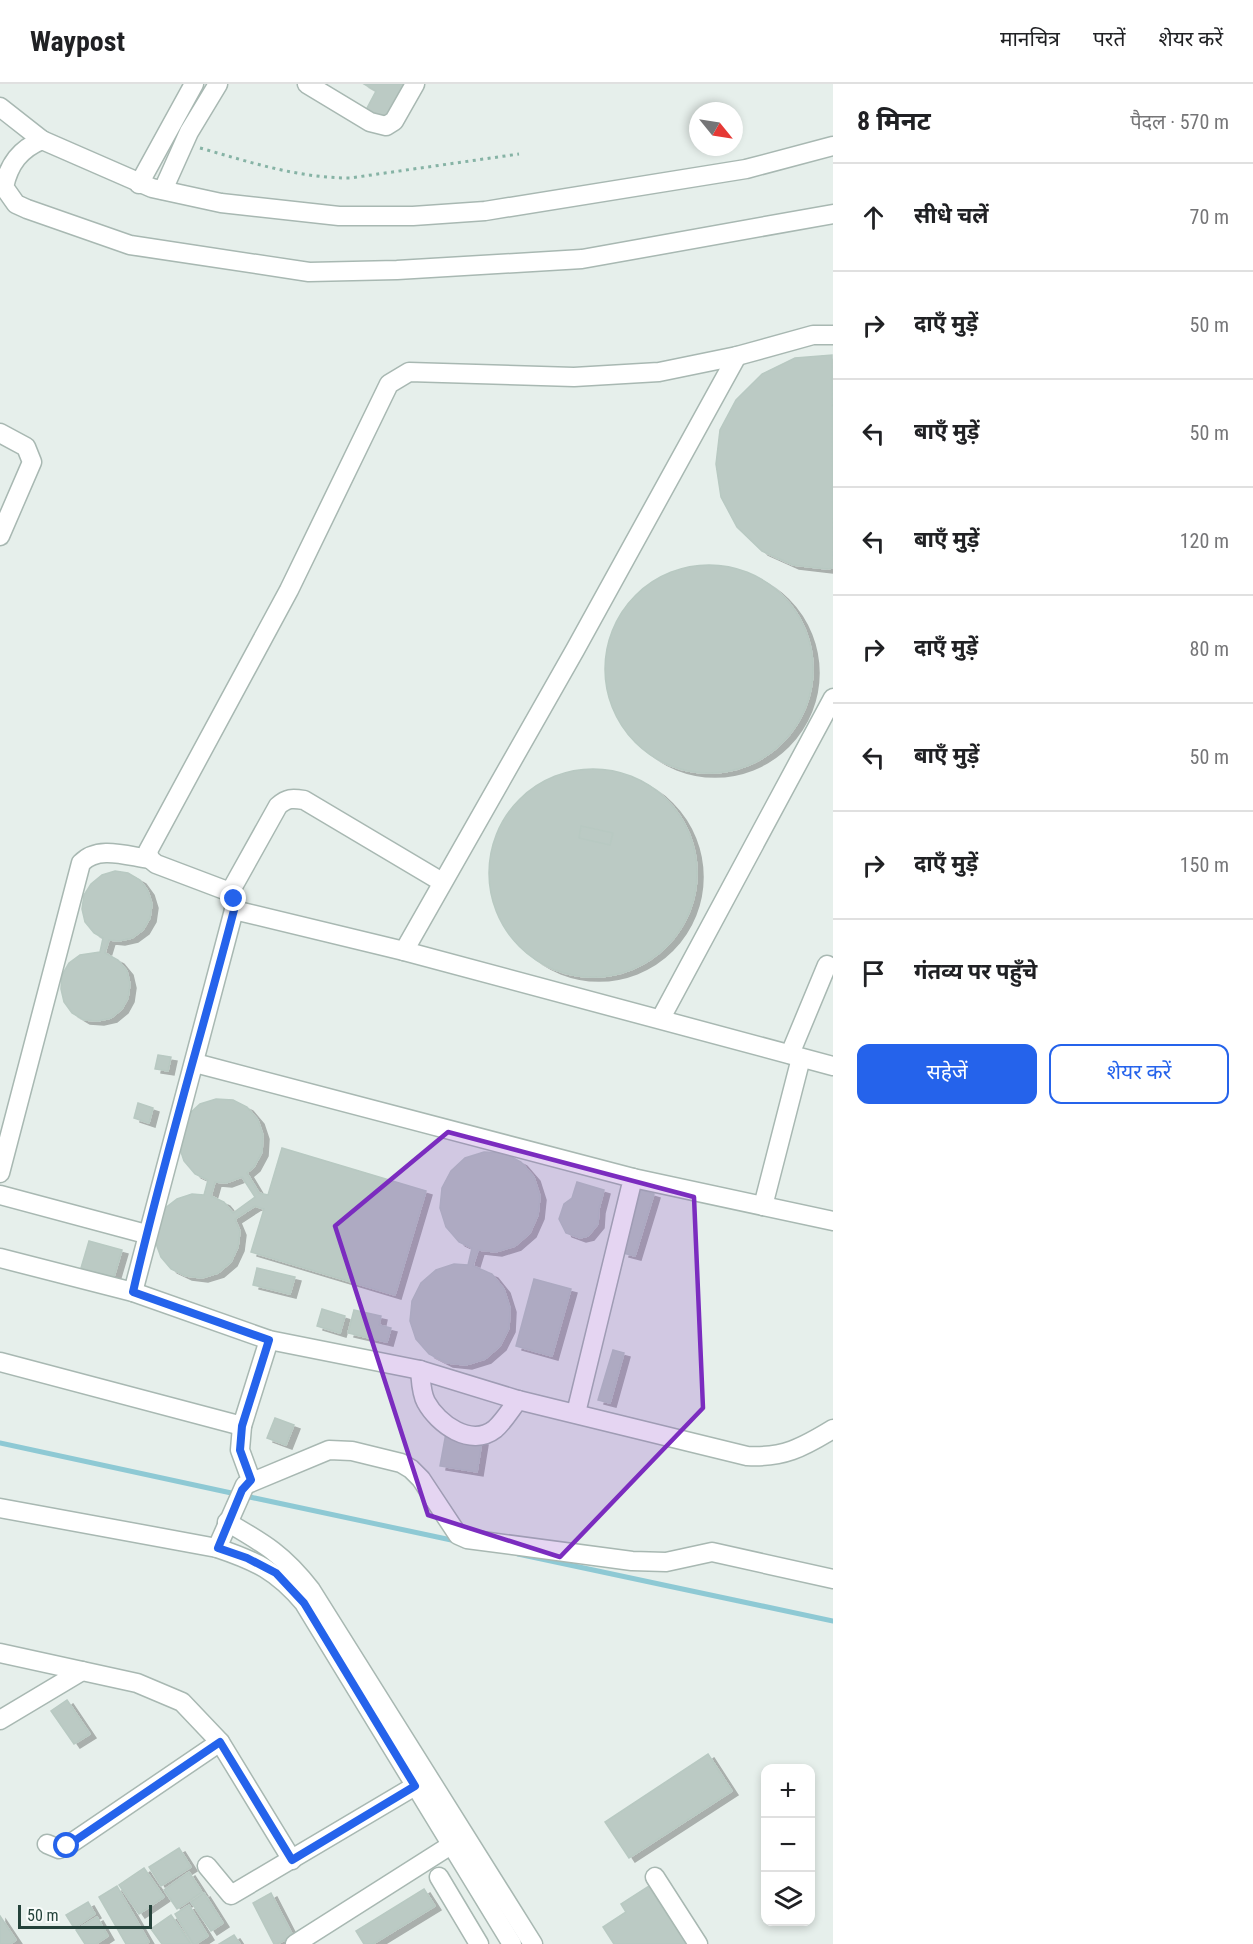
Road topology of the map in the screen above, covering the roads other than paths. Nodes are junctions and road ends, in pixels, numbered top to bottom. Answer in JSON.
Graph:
{"nodes":[{"id":1,"x":194,"y":84,"type":"edge"},
{"id":2,"x":218,"y":84,"type":"edge"},
{"id":3,"x":307,"y":84,"type":"edge"},
{"id":4,"x":415,"y":84,"type":"edge"},
{"id":5,"x":0,"y":107,"type":"edge"},
{"id":6,"x":42,"y":140,"type":"junction"},
{"id":7,"x":833,"y":146,"type":"edge"},
{"id":8,"x":139,"y":184,"type":"junction"},
{"id":9,"x":163,"y":190,"type":"junction"},
{"id":10,"x":833,"y":214,"type":"edge"},
{"id":11,"x":833,"y":335,"type":"edge"},
{"id":12,"x":737,"y":356,"type":"junction"},
{"id":13,"x":0,"y":433,"type":"edge"},
{"id":14,"x":0,"y":536,"type":"edge"},
{"id":15,"x":833,"y":698,"type":"edge"},
{"id":16,"x":150,"y":859,"type":"junction"},
{"id":17,"x":442,"y":882,"type":"junction"},
{"id":18,"x":232,"y":901,"type":"junction"},
{"id":19,"x":404,"y":951,"type":"junction"},
{"id":20,"x":827,"y":965,"type":"dead end"},
{"id":21,"x":661,"y":1018,"type":"junction"},
{"id":22,"x":796,"y":1056,"type":"junction"},
{"id":23,"x":195,"y":1063,"type":"junction"},
{"id":24,"x":833,"y":1066,"type":"edge"},
{"id":25,"x":0,"y":1173,"type":"edge"},
{"id":26,"x":633,"y":1178,"type":"junction"},
{"id":27,"x":0,"y":1195,"type":"edge"},
{"id":28,"x":763,"y":1206,"type":"junction"},
{"id":29,"x":833,"y":1221,"type":"edge"},
{"id":30,"x":146,"y":1234,"type":"junction"},
{"id":31,"x":0,"y":1258,"type":"edge"},
{"id":32,"x":133,"y":1292,"type":"junction"},
{"id":33,"x":269,"y":1340,"type":"junction"},
{"id":34,"x":0,"y":1362,"type":"edge"},
{"id":35,"x":420,"y":1370,"type":"junction"},
{"id":36,"x":518,"y":1400,"type":"junction"},
{"id":37,"x":576,"y":1413,"type":"junction"},
{"id":38,"x":242,"y":1426,"type":"junction"},
{"id":39,"x":833,"y":1429,"type":"edge"},
{"id":40,"x":243,"y":1492,"type":"junction"},
{"id":41,"x":0,"y":1508,"type":"edge"},
{"id":42,"x":227,"y":1522,"type":"junction"},
{"id":43,"x":218,"y":1548,"type":"junction"},
{"id":44,"x":833,"y":1579,"type":"edge"},
{"id":45,"x":0,"y":1653,"type":"edge"},
{"id":46,"x":82,"y":1671,"type":"junction"},
{"id":47,"x":0,"y":1720,"type":"edge"},
{"id":48,"x":220,"y":1742,"type":"junction"},
{"id":49,"x":415,"y":1786,"type":"junction"},
{"id":50,"x":47,"y":1844,"type":"dead end"},
{"id":51,"x":451,"y":1845,"type":"junction"},
{"id":52,"x":292,"y":1860,"type":"junction"},
{"id":53,"x":207,"y":1866,"type":"dead end"},
{"id":54,"x":439,"y":1877,"type":"dead end"},
{"id":55,"x":655,"y":1877,"type":"dead end"},
{"id":56,"x":296,"y":1944,"type":"edge"},
{"id":57,"x":479,"y":1944,"type":"edge"},
{"id":58,"x":512,"y":1944,"type":"edge"},
{"id":59,"x":533,"y":1944,"type":"edge"},
{"id":60,"x":699,"y":1944,"type":"edge"}],
"edges":[{"from":1,"to":8,"type":"street"},
{"from":2,"to":9,"type":"street"},
{"from":3,"to":4,"type":"street"},
{"from":5,"to":6,"type":"street"},
{"from":6,"to":8,"type":"street"},
{"from":6,"to":10,"type":"street"},
{"from":7,"to":9,"type":"street"},
{"from":8,"to":9,"type":"street"},
{"from":11,"to":12,"type":"street"},
{"from":12,"to":16,"type":"street"},
{"from":12,"to":17,"type":"street"},
{"from":13,"to":14,"type":"street"},
{"from":15,"to":21,"type":"street"},
{"from":16,"to":18,"type":"street"},
{"from":16,"to":25,"type":"street"},
{"from":17,"to":18,"type":"street"},
{"from":17,"to":19,"type":"street"},
{"from":18,"to":19,"type":"street"},
{"from":18,"to":23,"type":"street"},
{"from":19,"to":21,"type":"street"},
{"from":20,"to":22,"type":"street"},
{"from":21,"to":22,"type":"street"},
{"from":22,"to":24,"type":"street"},
{"from":22,"to":28,"type":"street"},
{"from":23,"to":26,"type":"street"},
{"from":23,"to":30,"type":"street"},
{"from":26,"to":28,"type":"street"},
{"from":26,"to":37,"type":"street"},
{"from":27,"to":30,"type":"street"},
{"from":28,"to":29,"type":"street"},
{"from":30,"to":32,"type":"street"},
{"from":31,"to":32,"type":"street"},
{"from":32,"to":33,"type":"street"},
{"from":33,"to":35,"type":"street"},
{"from":33,"to":38,"type":"street"},
{"from":34,"to":38,"type":"street"},
{"from":35,"to":36,"type":"street"},
{"from":35,"to":36,"type":"street"},
{"from":36,"to":37,"type":"street"},
{"from":37,"to":39,"type":"street"},
{"from":38,"to":40,"type":"street"},
{"from":40,"to":42,"type":"street"},
{"from":40,"to":44,"type":"street"},
{"from":41,"to":43,"type":"street"},
{"from":42,"to":43,"type":"street"},
{"from":42,"to":59,"type":"street"},
{"from":43,"to":49,"type":"street"},
{"from":45,"to":46,"type":"street"},
{"from":46,"to":47,"type":"street"},
{"from":46,"to":48,"type":"street"},
{"from":48,"to":50,"type":"street"},
{"from":48,"to":52,"type":"street"},
{"from":49,"to":51,"type":"street"},
{"from":49,"to":52,"type":"street"},
{"from":51,"to":56,"type":"street"},
{"from":51,"to":58,"type":"street"},
{"from":52,"to":53,"type":"street"},
{"from":54,"to":57,"type":"street"},
{"from":55,"to":60,"type":"street"}]}
